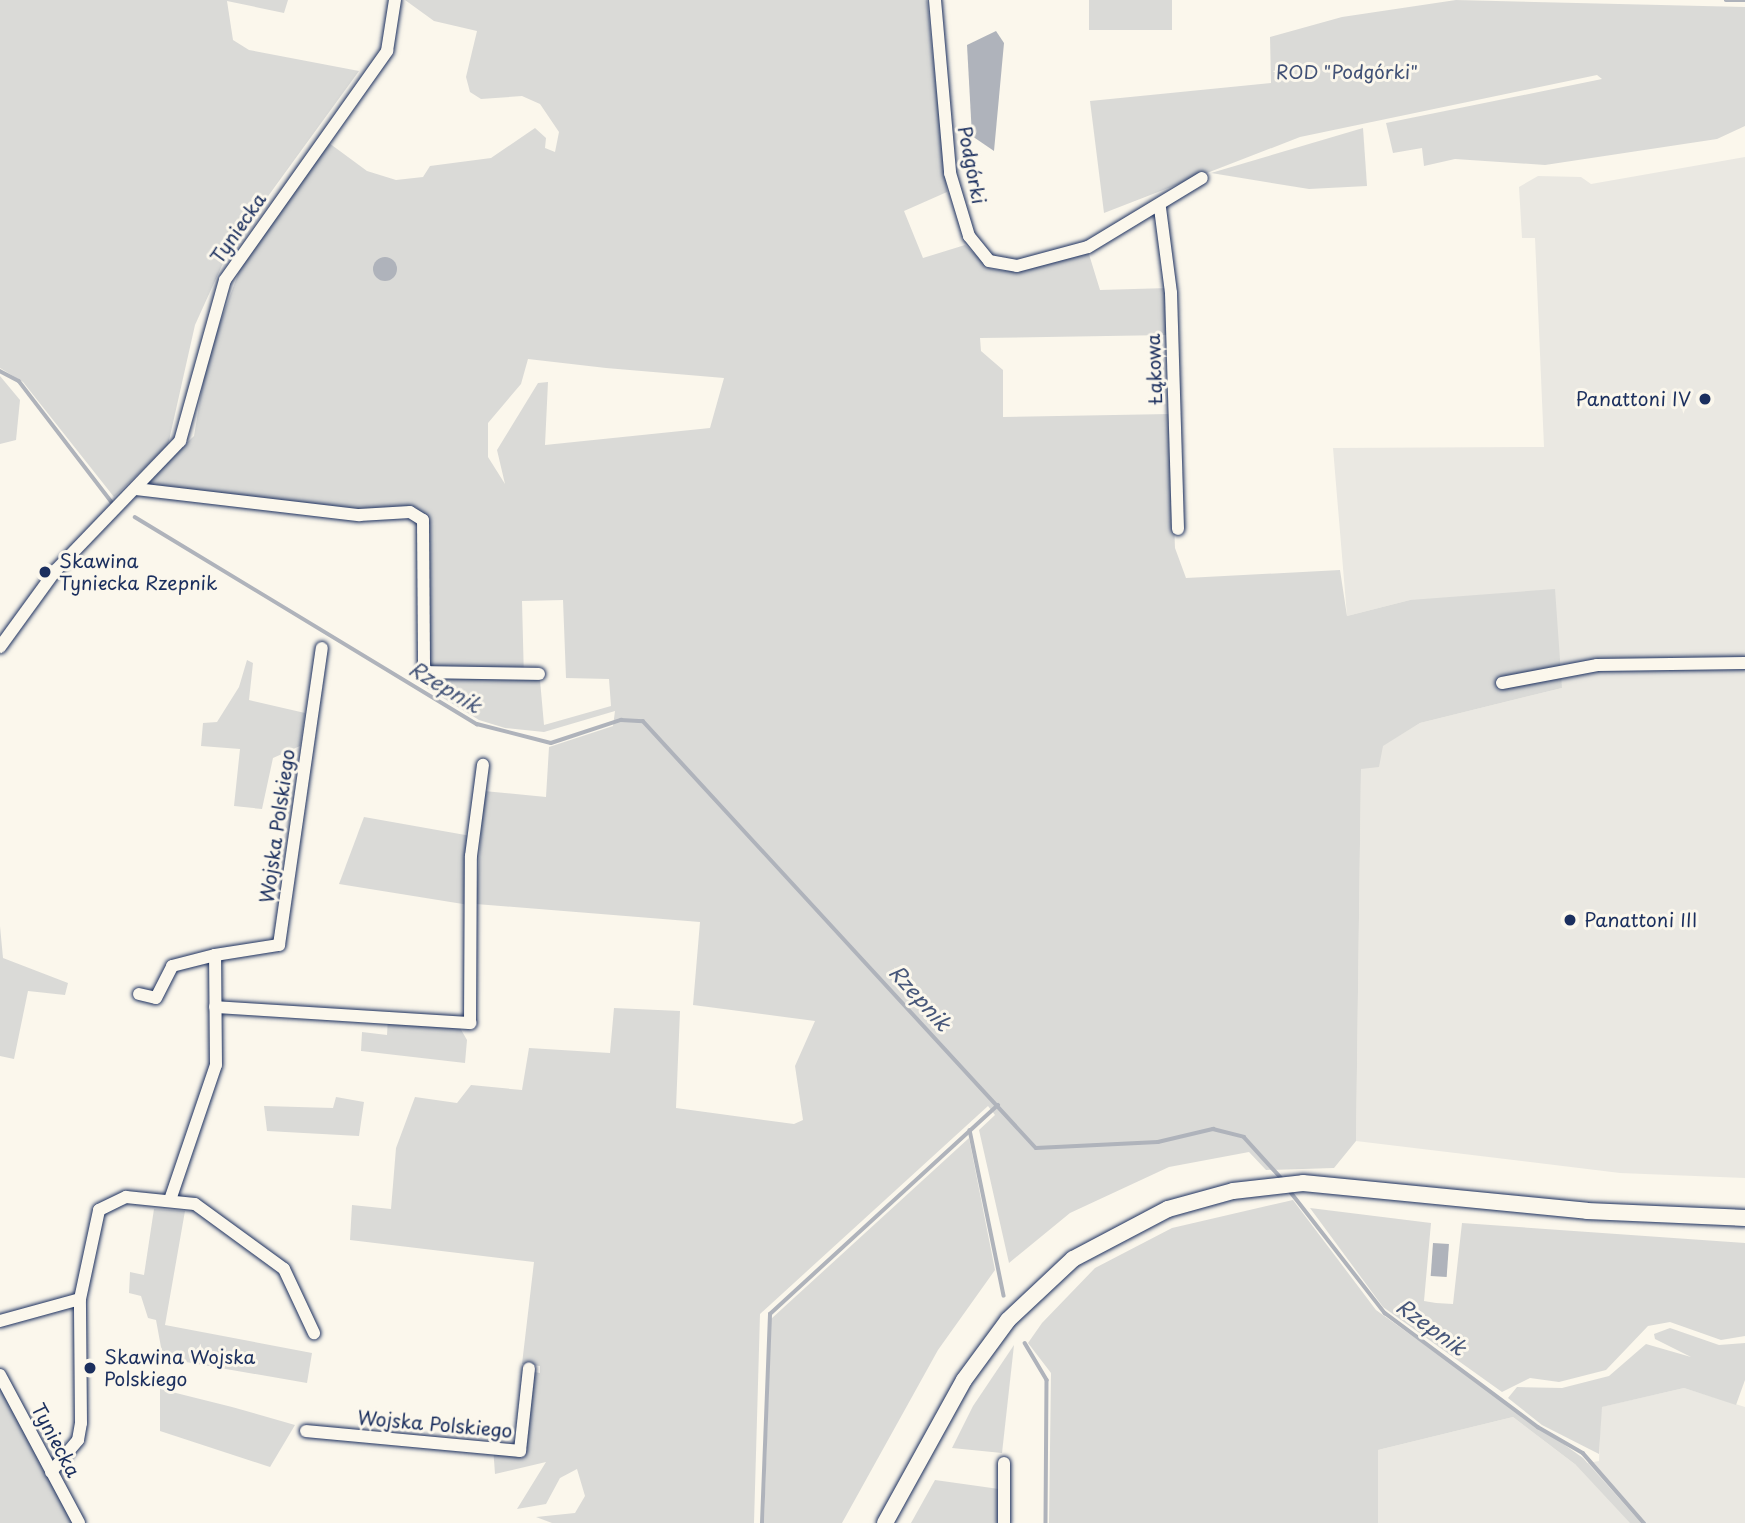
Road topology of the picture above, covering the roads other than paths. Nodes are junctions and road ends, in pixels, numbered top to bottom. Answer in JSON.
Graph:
{"nodes":[{"id":1,"x":396,"y":0,"type":"edge"},
{"id":2,"x":935,"y":0,"type":"edge"},
{"id":3,"x":1202,"y":178,"type":"dead end"},
{"id":4,"x":1160,"y":208,"type":"junction"},
{"id":5,"x":136,"y":489,"type":"junction"},
{"id":6,"x":1178,"y":529,"type":"dead end"},
{"id":7,"x":0,"y":647,"type":"edge"},
{"id":8,"x":322,"y":648,"type":"dead end"},
{"id":9,"x":1745,"y":663,"type":"edge"},
{"id":10,"x":539,"y":674,"type":"dead end"},
{"id":11,"x":1502,"y":682,"type":"dead end"},
{"id":12,"x":483,"y":765,"type":"dead end"},
{"id":13,"x":215,"y":955,"type":"junction"},
{"id":14,"x":138,"y":994,"type":"dead end"},
{"id":15,"x":215,"y":1006,"type":"junction"},
{"id":16,"x":172,"y":1198,"type":"junction"},
{"id":17,"x":1745,"y":1218,"type":"edge"},
{"id":18,"x":80,"y":1299,"type":"junction"},
{"id":19,"x":0,"y":1321,"type":"edge"},
{"id":20,"x":314,"y":1332,"type":"dead end"},
{"id":21,"x":529,"y":1368,"type":"dead end"},
{"id":22,"x":0,"y":1376,"type":"edge"},
{"id":23,"x":306,"y":1431,"type":"dead end"},
{"id":24,"x":1004,"y":1463,"type":"dead end"},
{"id":25,"x":51,"y":1472,"type":"junction"},
{"id":26,"x":79,"y":1523,"type":"edge"},
{"id":27,"x":885,"y":1523,"type":"edge"},
{"id":28,"x":1004,"y":1523,"type":"edge"}],
"edges":[{"from":1,"to":5,"type":"street","name":"Tyniecka"},
{"from":2,"to":4,"type":"street","name":"Podgórki"},
{"from":3,"to":4,"type":"street","name":"Podgórki"},
{"from":4,"to":6,"type":"street","name":"Łąkowa"},
{"from":5,"to":7,"type":"street","name":"Tyniecka"},
{"from":5,"to":10,"type":"street"},
{"from":8,"to":13,"type":"street","name":"Wojska Polskiego"},
{"from":9,"to":11,"type":"street"},
{"from":12,"to":15,"type":"street"},
{"from":13,"to":14,"type":"street","name":"Wojska Polskiego"},
{"from":13,"to":15,"type":"street"},
{"from":15,"to":16,"type":"street"},
{"from":16,"to":18,"type":"street"},
{"from":16,"to":20,"type":"street"},
{"from":17,"to":27,"type":"main road"},
{"from":18,"to":19,"type":"street"},
{"from":18,"to":25,"type":"street"},
{"from":21,"to":23,"type":"street","name":"Wojska Polskiego"},
{"from":22,"to":25,"type":"street","name":"Tyniecka"},
{"from":24,"to":28,"type":"street"},
{"from":25,"to":26,"type":"street","name":"Tyniecka"}]}
